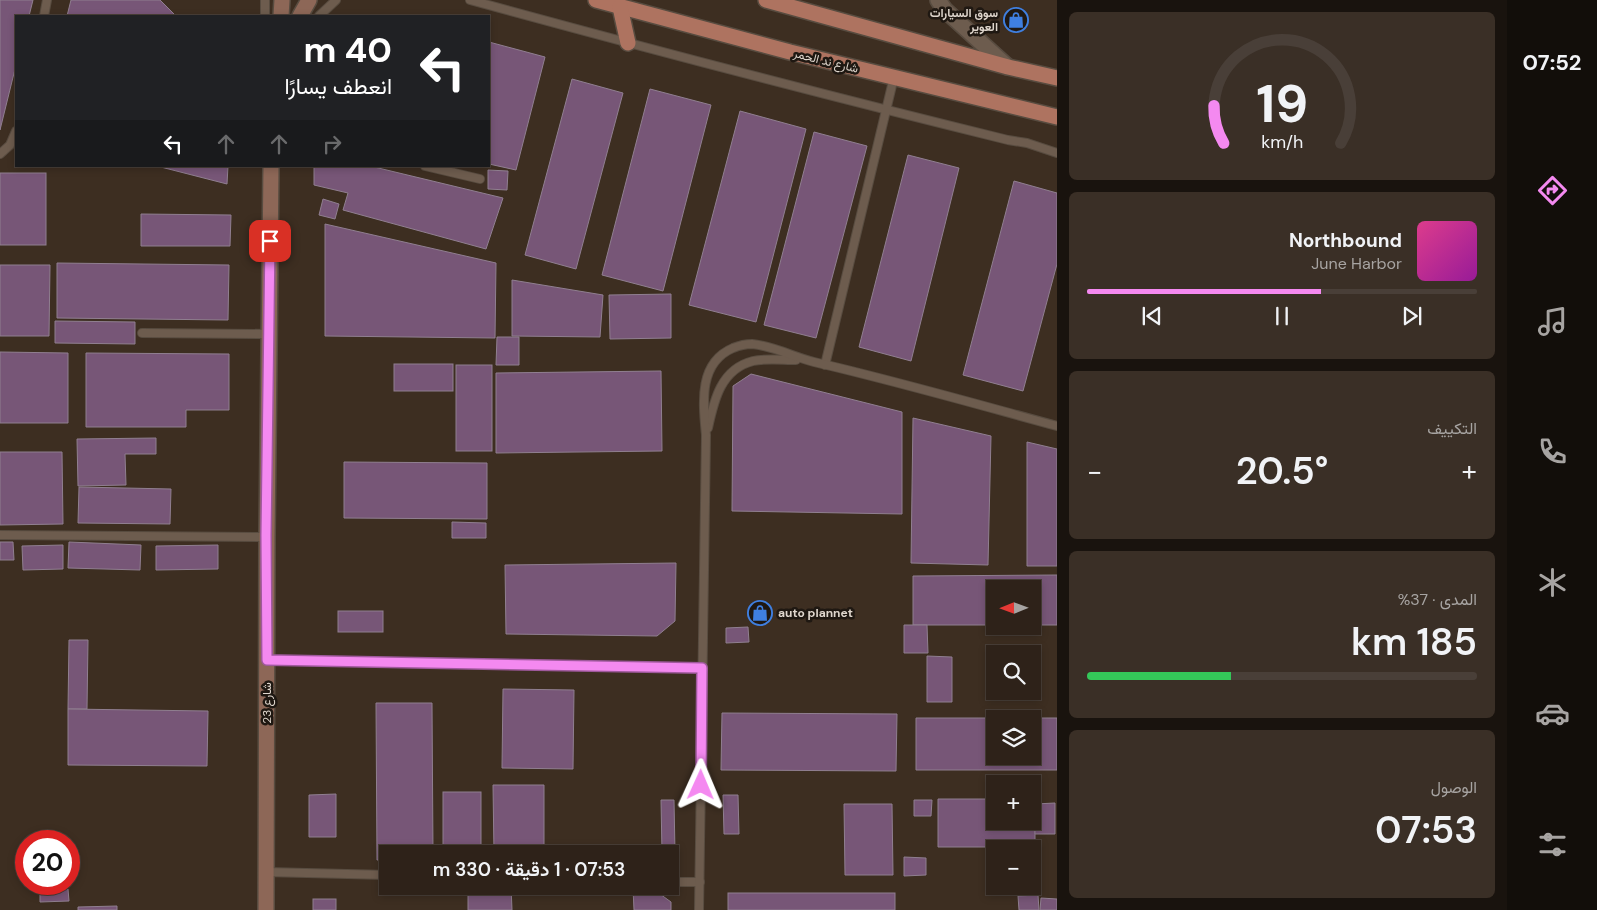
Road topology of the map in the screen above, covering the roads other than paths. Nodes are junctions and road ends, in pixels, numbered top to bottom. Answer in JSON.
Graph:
{"nodes":[{"id":1,"x":47,"y":0,"type":"edge"},
{"id":2,"x":265,"y":0,"type":"edge"},
{"id":3,"x":282,"y":0,"type":"edge"},
{"id":4,"x":309,"y":0,"type":"edge"},
{"id":5,"x":336,"y":0,"type":"edge"},
{"id":6,"x":470,"y":0,"type":"edge"},
{"id":7,"x":596,"y":0,"type":"edge"},
{"id":8,"x":766,"y":0,"type":"edge"},
{"id":9,"x":938,"y":0,"type":"edge"},
{"id":10,"x":620,"y":7,"type":"junction"},
{"id":11,"x":44,"y":15,"type":"edge"},
{"id":12,"x":265,"y":15,"type":"edge"},
{"id":13,"x":281,"y":15,"type":"edge"},
{"id":14,"x":301,"y":15,"type":"edge"},
{"id":15,"x":320,"y":15,"type":"edge"},
{"id":16,"x":628,"y":43,"type":"junction"},
{"id":17,"x":1008,"y":67,"type":"junction"},
{"id":18,"x":894,"y":77,"type":"junction"},
{"id":19,"x":1057,"y":78,"type":"edge"},
{"id":20,"x":886,"y":110,"type":"junction"},
{"id":21,"x":1057,"y":117,"type":"edge"},
{"id":22,"x":15,"y":133,"type":"edge"},
{"id":23,"x":1057,"y":153,"type":"edge"},
{"id":24,"x":0,"y":154,"type":"edge"},
{"id":25,"x":271,"y":167,"type":"edge"},
{"id":26,"x":430,"y":167,"type":"edge"},
{"id":27,"x":480,"y":179,"type":"dead end"},
{"id":28,"x":142,"y":333,"type":"dead end"},
{"id":29,"x":270,"y":334,"type":"junction"},
{"id":30,"x":803,"y":360,"type":"junction"},
{"id":31,"x":825,"y":365,"type":"junction"},
{"id":32,"x":1057,"y":426,"type":"edge"},
{"id":33,"x":706,"y":435,"type":"junction"},
{"id":34,"x":0,"y":534,"type":"edge"},
{"id":35,"x":266,"y":536,"type":"junction"},
{"id":36,"x":267,"y":660,"type":"junction"},
{"id":37,"x":702,"y":668,"type":"junction"},
{"id":38,"x":266,"y":872,"type":"junction"},
{"id":39,"x":379,"y":875,"type":"edge"},
{"id":40,"x":679,"y":882,"type":"edge"},
{"id":41,"x":700,"y":882,"type":"junction"},
{"id":42,"x":266,"y":910,"type":"edge"},
{"id":43,"x":699,"y":910,"type":"edge"}],
"edges":[{"from":1,"to":11,"type":"lane"},
{"from":2,"to":12,"type":"lane"},
{"from":3,"to":13,"type":"street"},
{"from":4,"to":14,"type":"street"},
{"from":5,"to":15,"type":"lane"},
{"from":6,"to":16,"type":"lane"},
{"from":7,"to":10,"type":"main road","name":"شارع ند الحمر"},
{"from":8,"to":17,"type":"main road"},
{"from":9,"to":17,"type":"street"},
{"from":10,"to":16,"type":"main road"},
{"from":10,"to":18,"type":"main road","name":"شارع ند الحمر"},
{"from":16,"to":20,"type":"lane"},
{"from":17,"to":19,"type":"main road"},
{"from":18,"to":20,"type":"lane"},
{"from":18,"to":21,"type":"main road","name":"شارع ند الحمر"},
{"from":20,"to":23,"type":"lane"},
{"from":20,"to":31,"type":"lane"},
{"from":22,"to":24,"type":"lane"},
{"from":25,"to":29,"type":"street","name":"شارع 23"},
{"from":26,"to":27,"type":"lane"},
{"from":28,"to":29,"type":"lane"},
{"from":29,"to":35,"type":"street","name":"شارع 23"},
{"from":30,"to":31,"type":"lane"},
{"from":30,"to":33,"type":"lane"},
{"from":30,"to":33,"type":"lane"},
{"from":31,"to":32,"type":"lane"},
{"from":33,"to":37,"type":"lane"},
{"from":34,"to":35,"type":"lane"},
{"from":35,"to":36,"type":"street","name":"شارع 23"},
{"from":36,"to":37,"type":"lane"},
{"from":36,"to":38,"type":"street","name":"شارع 23"},
{"from":37,"to":41,"type":"lane"},
{"from":38,"to":39,"type":"lane"},
{"from":38,"to":42,"type":"street","name":"شارع 23"},
{"from":40,"to":41,"type":"lane"},
{"from":41,"to":43,"type":"lane"}]}
